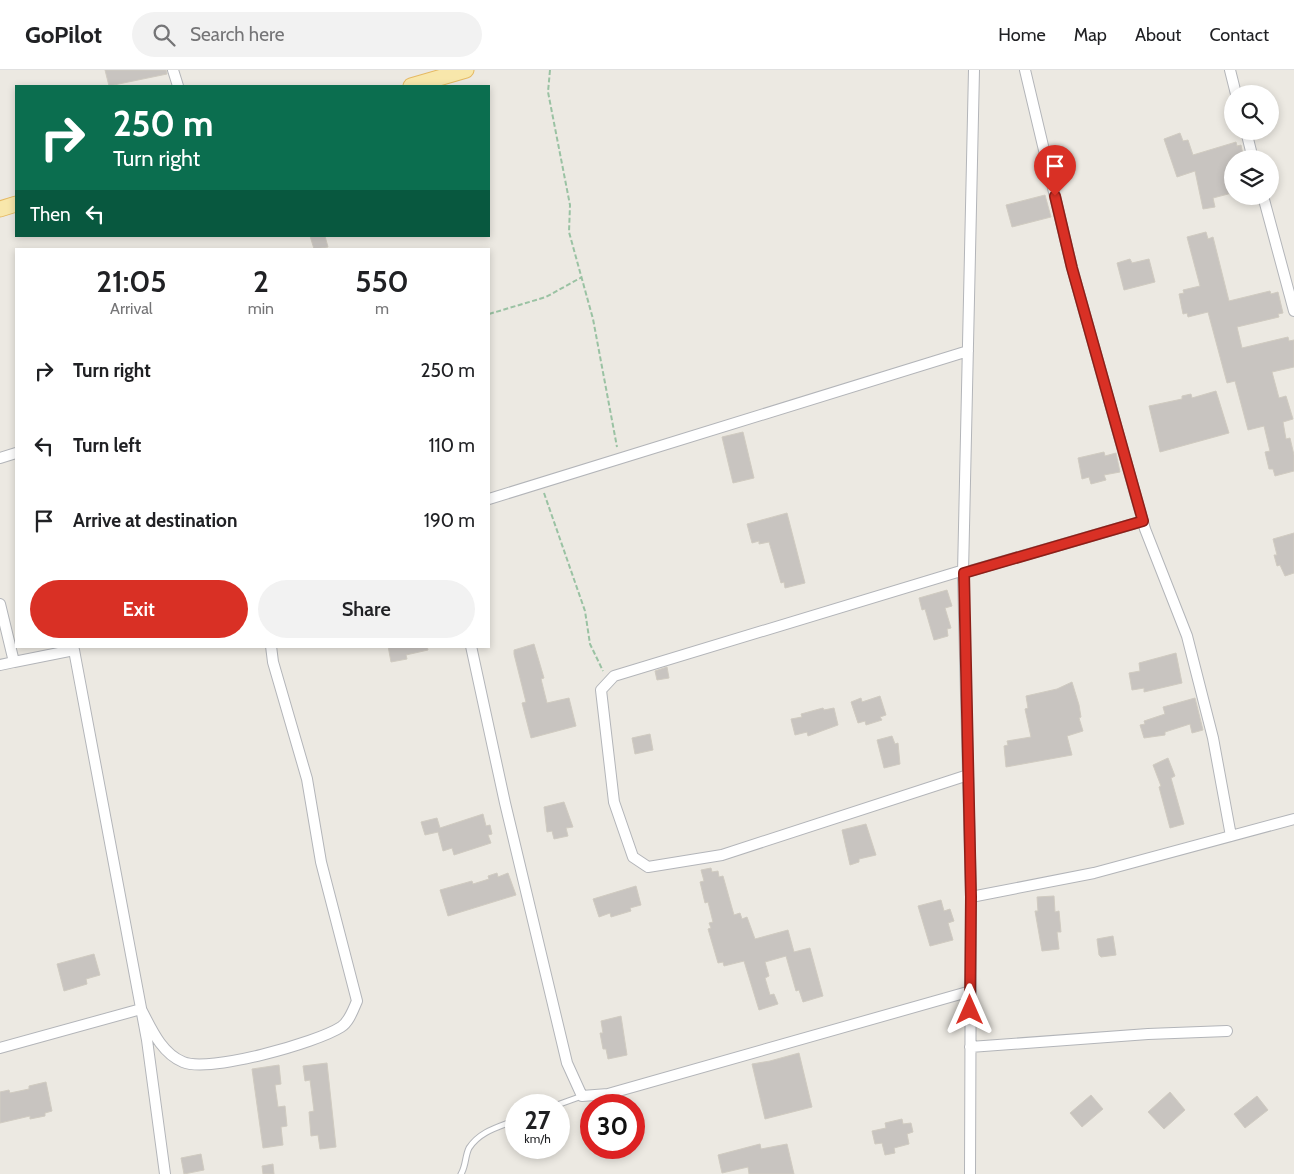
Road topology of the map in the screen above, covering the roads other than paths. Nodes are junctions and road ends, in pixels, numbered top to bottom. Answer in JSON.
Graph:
{"nodes":[{"id":1,"x":174,"y":70,"type":"edge"},
{"id":2,"x":466,"y":70,"type":"edge"},
{"id":3,"x":974,"y":70,"type":"edge"},
{"id":4,"x":1026,"y":70,"type":"edge"},
{"id":5,"x":1230,"y":70,"type":"edge"},
{"id":6,"x":426,"y":76,"type":"edge"},
{"id":7,"x":178,"y":85,"type":"edge"},
{"id":8,"x":412,"y":85,"type":"edge"},
{"id":9,"x":1234,"y":85,"type":"edge"},
{"id":10,"x":15,"y":204,"type":"edge"},
{"id":11,"x":1265,"y":205,"type":"edge"},
{"id":12,"x":0,"y":209,"type":"edge"},
{"id":13,"x":1294,"y":311,"type":"edge"},
{"id":14,"x":968,"y":352,"type":"junction"},
{"id":15,"x":15,"y":453,"type":"edge"},
{"id":16,"x":0,"y":458,"type":"edge"},
{"id":17,"x":490,"y":499,"type":"edge"},
{"id":18,"x":1143,"y":521,"type":"junction"},
{"id":19,"x":964,"y":571,"type":"junction"},
{"id":20,"x":0,"y":604,"type":"edge"},
{"id":21,"x":79,"y":648,"type":"edge"},
{"id":22,"x":271,"y":648,"type":"edge"},
{"id":23,"x":471,"y":648,"type":"edge"},
{"id":24,"x":14,"y":662,"type":"junction"},
{"id":25,"x":0,"y":665,"type":"edge"},
{"id":26,"x":968,"y":775,"type":"junction"},
{"id":27,"x":1294,"y":819,"type":"edge"},
{"id":28,"x":1231,"y":836,"type":"junction"},
{"id":29,"x":971,"y":897,"type":"junction"},
{"id":30,"x":970,"y":992,"type":"junction"},
{"id":31,"x":141,"y":1009,"type":"junction"},
{"id":32,"x":1227,"y":1031,"type":"dead end"},
{"id":33,"x":970,"y":1047,"type":"junction"},
{"id":34,"x":0,"y":1048,"type":"edge"},
{"id":35,"x":581,"y":1094,"type":"edge"},
{"id":36,"x":608,"y":1094,"type":"edge"},
{"id":37,"x":505,"y":1124,"type":"edge"},
{"id":38,"x":165,"y":1174,"type":"edge"},
{"id":39,"x":461,"y":1174,"type":"edge"},
{"id":40,"x":970,"y":1174,"type":"edge"}],
"edges":[{"from":1,"to":7,"type":"street"},
{"from":2,"to":6,"type":"main road"},
{"from":3,"to":14,"type":"street"},
{"from":4,"to":18,"type":"street"},
{"from":5,"to":9,"type":"street"},
{"from":6,"to":8,"type":"main road"},
{"from":10,"to":12,"type":"main road"},
{"from":11,"to":13,"type":"street"},
{"from":14,"to":17,"type":"street"},
{"from":14,"to":19,"type":"street"},
{"from":15,"to":16,"type":"street"},
{"from":18,"to":19,"type":"street"},
{"from":18,"to":28,"type":"street"},
{"from":19,"to":26,"type":"street"},
{"from":19,"to":26,"type":"street"},
{"from":20,"to":24,"type":"street"},
{"from":21,"to":24,"type":"street"},
{"from":21,"to":31,"type":"street"},
{"from":22,"to":31,"type":"street"},
{"from":23,"to":35,"type":"street"},
{"from":24,"to":25,"type":"street"},
{"from":26,"to":29,"type":"street"},
{"from":27,"to":28,"type":"street"},
{"from":28,"to":29,"type":"street"},
{"from":29,"to":30,"type":"street"},
{"from":30,"to":33,"type":"street"},
{"from":30,"to":36,"type":"street"},
{"from":31,"to":34,"type":"street"},
{"from":31,"to":38,"type":"street"},
{"from":32,"to":33,"type":"street"},
{"from":33,"to":40,"type":"street"},
{"from":37,"to":39,"type":"lane"}]}
